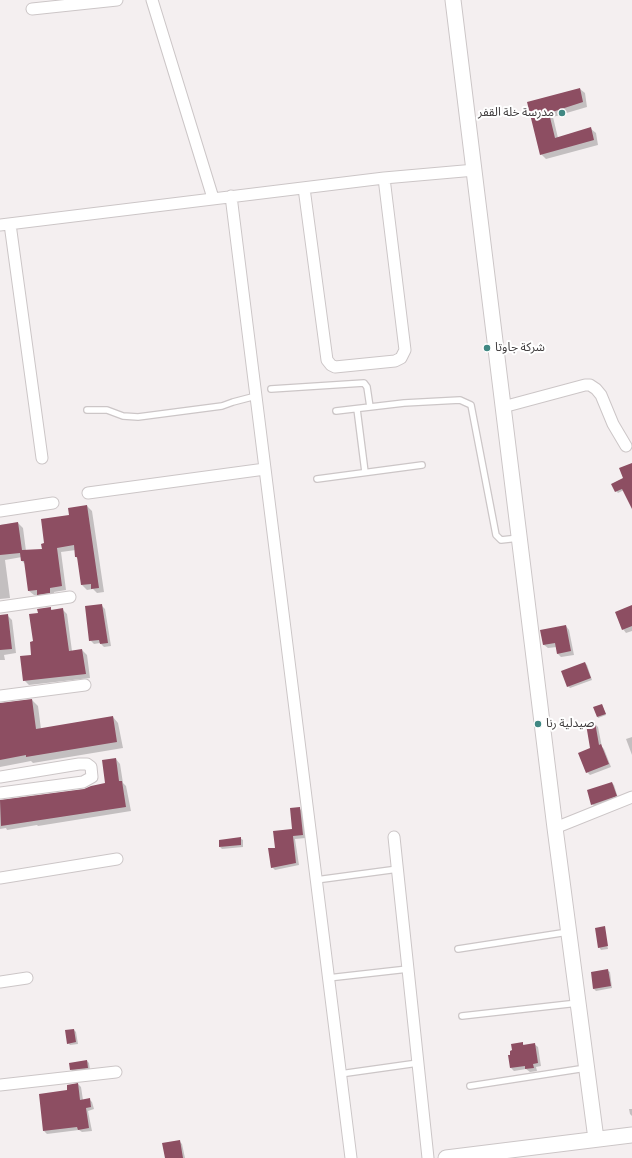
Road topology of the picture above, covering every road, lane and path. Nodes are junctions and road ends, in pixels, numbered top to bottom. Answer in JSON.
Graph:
{"nodes":[{"id":1,"x":117,"y":0,"type":"edge"},
{"id":2,"x":152,"y":0,"type":"edge"},
{"id":3,"x":453,"y":0,"type":"edge"},
{"id":4,"x":32,"y":9,"type":"dead end"},
{"id":5,"x":475,"y":170,"type":"junction"},
{"id":6,"x":384,"y":178,"type":"junction"},
{"id":7,"x":304,"y":188,"type":"junction"},
{"id":8,"x":231,"y":196,"type":"junction"},
{"id":9,"x":214,"y":198,"type":"junction"},
{"id":10,"x":5,"y":224,"type":"edge"},
{"id":11,"x":271,"y":389,"type":"dead end"},
{"id":12,"x":256,"y":396,"type":"junction"},
{"id":13,"x":370,"y":407,"type":"junction"},
{"id":14,"x":503,"y":407,"type":"junction"},
{"id":15,"x":357,"y":409,"type":"junction"},
{"id":16,"x":87,"y":410,"type":"dead end"},
{"id":17,"x":336,"y":411,"type":"dead end"},
{"id":18,"x":626,"y":446,"type":"dead end"},
{"id":19,"x":42,"y":458,"type":"dead end"},
{"id":20,"x":422,"y":465,"type":"dead end"},
{"id":21,"x":265,"y":470,"type":"junction"},
{"id":22,"x":365,"y":472,"type":"junction"},
{"id":23,"x":317,"y":479,"type":"dead end"},
{"id":24,"x":88,"y":493,"type":"dead end"},
{"id":25,"x":53,"y":503,"type":"dead end"},
{"id":26,"x":0,"y":511,"type":"edge"},
{"id":27,"x":519,"y":538,"type":"junction"},
{"id":28,"x":70,"y":597,"type":"dead end"},
{"id":29,"x":0,"y":607,"type":"edge"},
{"id":30,"x":85,"y":685,"type":"dead end"},
{"id":31,"x":0,"y":696,"type":"edge"},
{"id":32,"x":0,"y":777,"type":"edge"},
{"id":33,"x":0,"y":793,"type":"edge"},
{"id":34,"x":632,"y":797,"type":"edge"},
{"id":35,"x":555,"y":828,"type":"junction"},
{"id":36,"x":394,"y":837,"type":"dead end"},
{"id":37,"x":117,"y":859,"type":"dead end"},
{"id":38,"x":398,"y":869,"type":"junction"},
{"id":39,"x":0,"y":878,"type":"edge"},
{"id":40,"x":316,"y":880,"type":"junction"},
{"id":41,"x":569,"y":932,"type":"junction"},
{"id":42,"x":458,"y":949,"type":"dead end"},
{"id":43,"x":408,"y":969,"type":"junction"},
{"id":44,"x":27,"y":978,"type":"dead end"},
{"id":45,"x":328,"y":978,"type":"junction"},
{"id":46,"x":0,"y":982,"type":"edge"},
{"id":47,"x":578,"y":1002,"type":"junction"},
{"id":48,"x":462,"y":1016,"type":"dead end"},
{"id":49,"x":418,"y":1063,"type":"junction"},
{"id":50,"x":587,"y":1068,"type":"junction"},
{"id":51,"x":116,"y":1072,"type":"dead end"},
{"id":52,"x":340,"y":1074,"type":"junction"},
{"id":53,"x":0,"y":1085,"type":"edge"},
{"id":54,"x":470,"y":1086,"type":"dead end"},
{"id":55,"x":632,"y":1135,"type":"edge"},
{"id":56,"x":596,"y":1139,"type":"junction"},
{"id":57,"x":351,"y":1158,"type":"edge"},
{"id":58,"x":428,"y":1158,"type":"edge"},
{"id":59,"x":446,"y":1158,"type":"edge"}],
"edges":[{"from":1,"to":4,"type":"street"},
{"from":2,"to":9,"type":"street"},
{"from":3,"to":5,"type":"street"},
{"from":5,"to":6,"type":"street"},
{"from":5,"to":14,"type":"street"},
{"from":6,"to":7,"type":"street"},
{"from":6,"to":7,"type":"street"},
{"from":7,"to":8,"type":"street"},
{"from":8,"to":9,"type":"street"},
{"from":8,"to":12,"type":"street"},
{"from":9,"to":10,"type":"street"},
{"from":10,"to":19,"type":"street"},
{"from":11,"to":13,"type":"lane"},
{"from":12,"to":16,"type":"lane"},
{"from":12,"to":21,"type":"street"},
{"from":13,"to":15,"type":"lane"},
{"from":13,"to":27,"type":"lane"},
{"from":14,"to":18,"type":"street"},
{"from":14,"to":27,"type":"street"},
{"from":15,"to":17,"type":"lane"},
{"from":15,"to":22,"type":"lane"},
{"from":20,"to":22,"type":"lane"},
{"from":21,"to":24,"type":"street"},
{"from":21,"to":40,"type":"street"},
{"from":22,"to":23,"type":"lane"},
{"from":25,"to":26,"type":"street"},
{"from":27,"to":35,"type":"street"},
{"from":28,"to":29,"type":"street"},
{"from":30,"to":31,"type":"street"},
{"from":32,"to":33,"type":"street"},
{"from":34,"to":35,"type":"street"},
{"from":35,"to":41,"type":"street"},
{"from":36,"to":38,"type":"street"},
{"from":37,"to":39,"type":"street"},
{"from":38,"to":40,"type":"lane"},
{"from":38,"to":43,"type":"street"},
{"from":40,"to":45,"type":"street"},
{"from":41,"to":42,"type":"lane"},
{"from":41,"to":47,"type":"street"},
{"from":43,"to":45,"type":"lane"},
{"from":43,"to":49,"type":"street"},
{"from":44,"to":46,"type":"street"},
{"from":45,"to":52,"type":"street"},
{"from":47,"to":48,"type":"lane"},
{"from":47,"to":50,"type":"street"},
{"from":49,"to":52,"type":"lane"},
{"from":49,"to":58,"type":"street"},
{"from":50,"to":54,"type":"lane"},
{"from":50,"to":56,"type":"street"},
{"from":51,"to":53,"type":"street"},
{"from":52,"to":57,"type":"street"},
{"from":55,"to":56,"type":"street"},
{"from":56,"to":59,"type":"street"}]}
